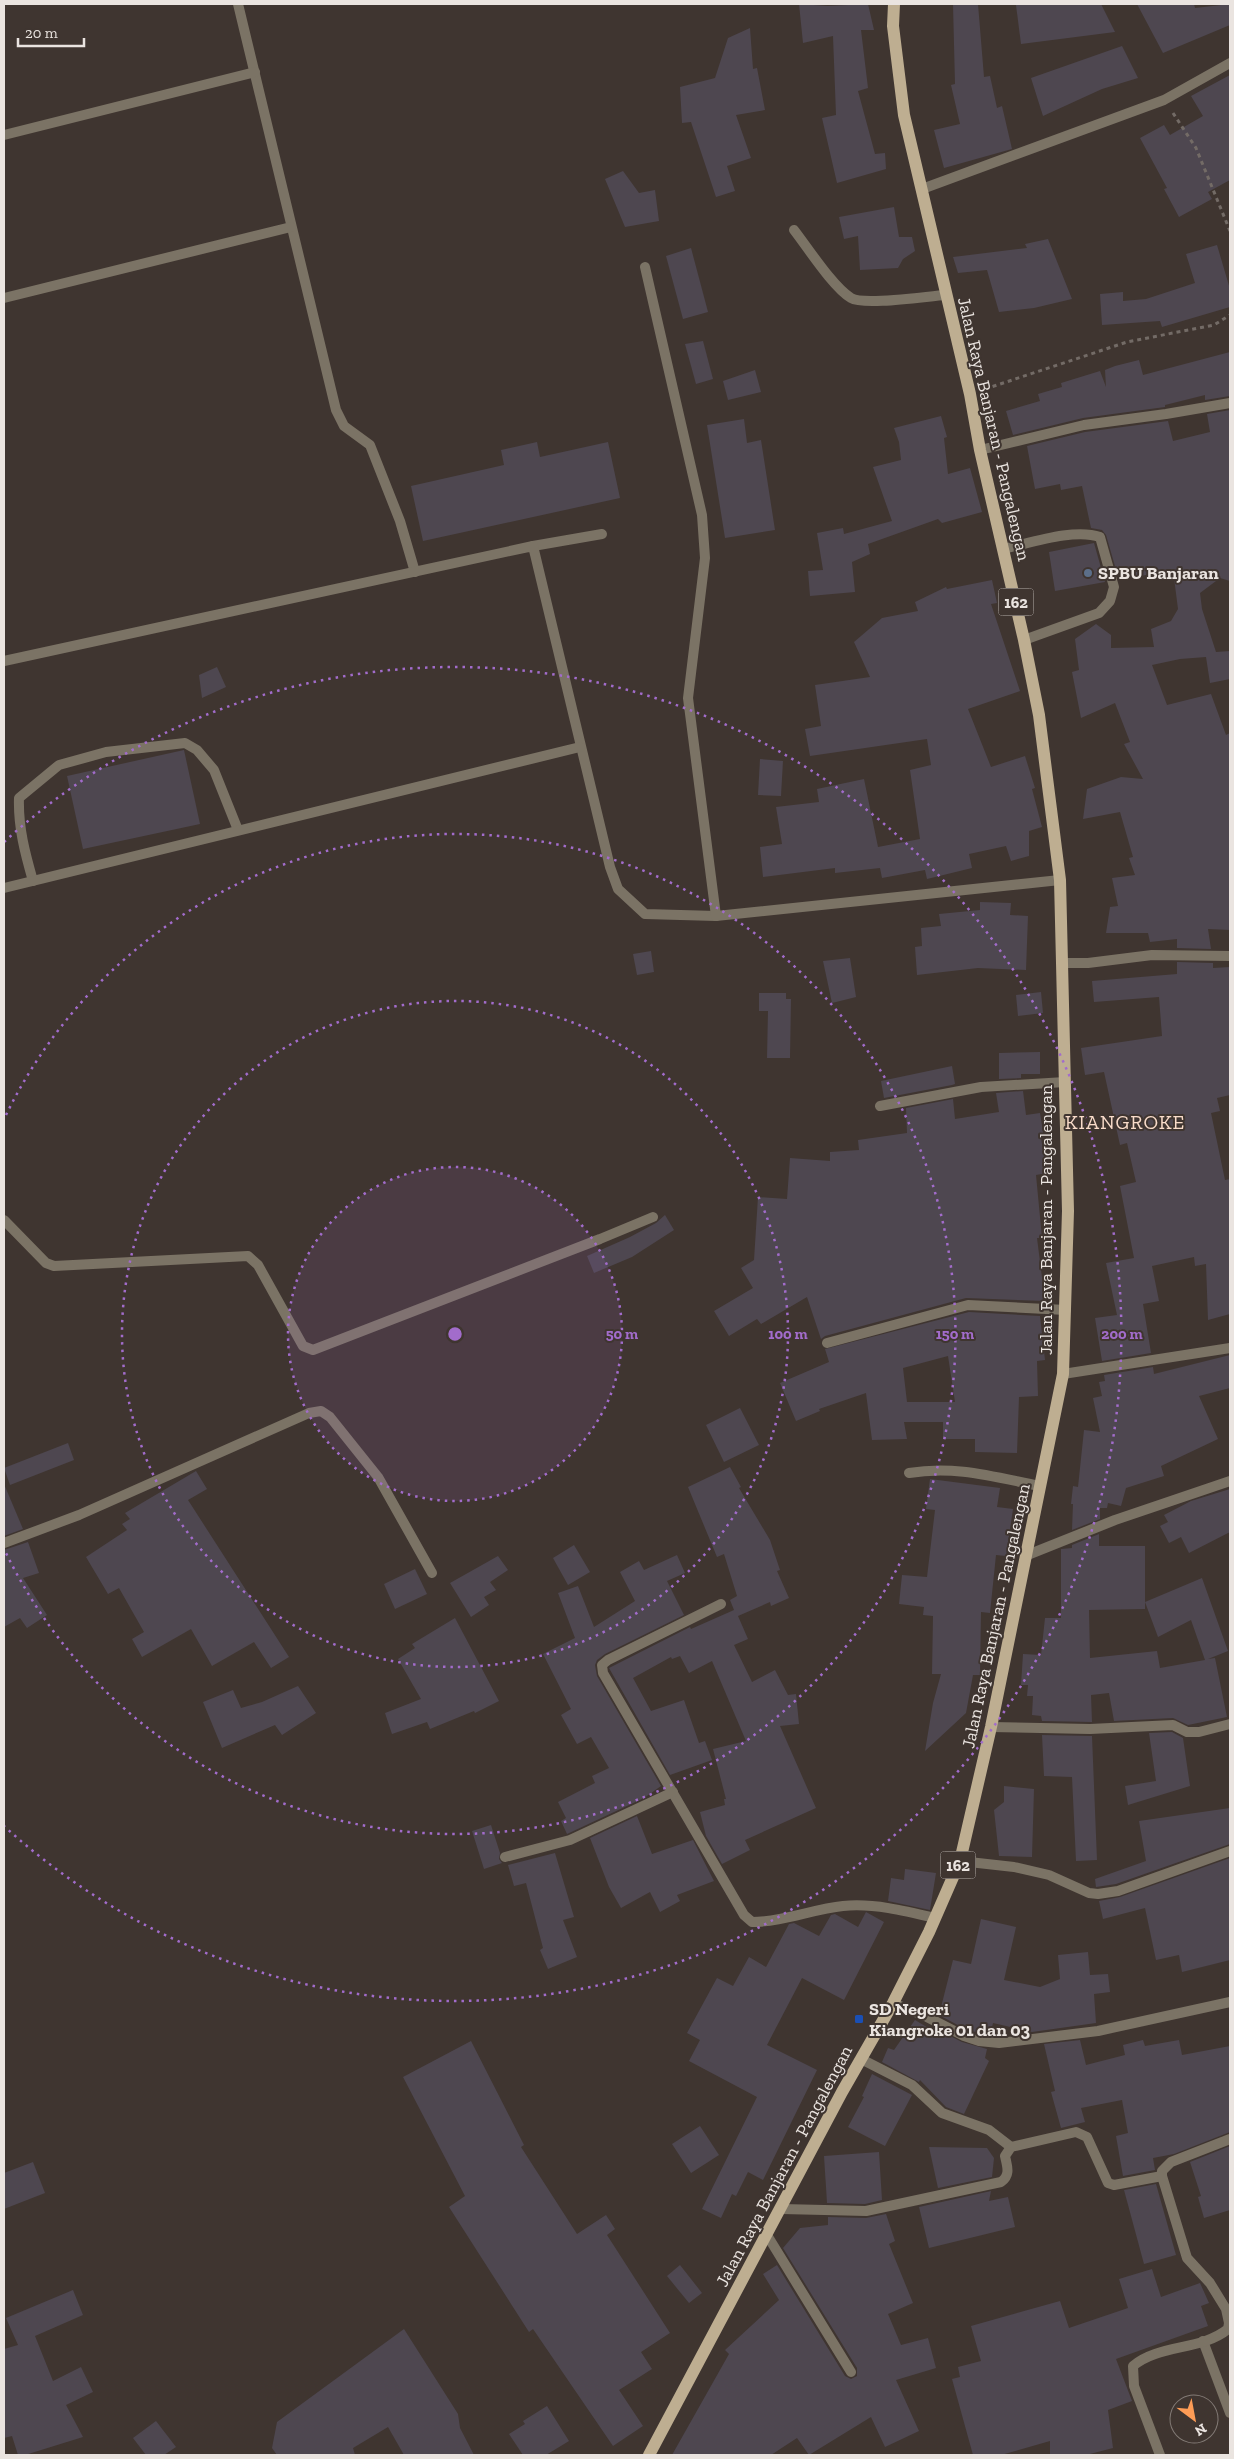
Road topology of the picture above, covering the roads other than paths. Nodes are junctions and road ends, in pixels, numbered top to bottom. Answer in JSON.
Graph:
{"nodes":[{"id":1,"x":238,"y":4,"type":"edge"},
{"id":2,"x":894,"y":4,"type":"edge"},
{"id":3,"x":1230,"y":63,"type":"edge"},
{"id":4,"x":255,"y":72,"type":"junction"},
{"id":5,"x":4,"y":135,"type":"edge"},
{"id":6,"x":922,"y":189,"type":"junction"},
{"id":7,"x":292,"y":227,"type":"junction"},
{"id":8,"x":794,"y":230,"type":"dead end"},
{"id":9,"x":645,"y":267,"type":"dead end"},
{"id":10,"x":946,"y":295,"type":"junction"},
{"id":11,"x":4,"y":298,"type":"edge"},
{"id":12,"x":1230,"y":403,"type":"edge"},
{"id":13,"x":980,"y":450,"type":"junction"},
{"id":14,"x":602,"y":534,"type":"dead end"},
{"id":15,"x":533,"y":546,"type":"junction"},
{"id":16,"x":1003,"y":550,"type":"junction"},
{"id":17,"x":416,"y":572,"type":"junction"},
{"id":18,"x":1024,"y":640,"type":"junction"},
{"id":19,"x":4,"y":661,"type":"edge"},
{"id":20,"x":580,"y":748,"type":"junction"},
{"id":21,"x":238,"y":830,"type":"junction"},
{"id":22,"x":1060,"y":880,"type":"junction"},
{"id":23,"x":33,"y":881,"type":"junction"},
{"id":24,"x":4,"y":888,"type":"edge"},
{"id":25,"x":716,"y":916,"type":"junction"},
{"id":26,"x":1230,"y":956,"type":"edge"},
{"id":27,"x":1062,"y":963,"type":"junction"},
{"id":28,"x":1065,"y":1082,"type":"junction"},
{"id":29,"x":880,"y":1106,"type":"dead end"},
{"id":30,"x":653,"y":1217,"type":"dead end"},
{"id":31,"x":4,"y":1220,"type":"edge"},
{"id":32,"x":1066,"y":1310,"type":"junction"},
{"id":33,"x":827,"y":1343,"type":"dead end"},
{"id":34,"x":1230,"y":1348,"type":"edge"},
{"id":35,"x":1063,"y":1374,"type":"junction"},
{"id":36,"x":908,"y":1473,"type":"dead end"},
{"id":37,"x":1230,"y":1481,"type":"edge"},
{"id":38,"x":1040,"y":1486,"type":"junction"},
{"id":39,"x":4,"y":1543,"type":"edge"},
{"id":40,"x":1025,"y":1556,"type":"junction"},
{"id":41,"x":432,"y":1573,"type":"dead end"},
{"id":42,"x":721,"y":1604,"type":"dead end"},
{"id":43,"x":1230,"y":1724,"type":"edge"},
{"id":44,"x":991,"y":1727,"type":"junction"},
{"id":45,"x":673,"y":1792,"type":"junction"},
{"id":46,"x":1230,"y":1851,"type":"edge"},
{"id":47,"x":505,"y":1857,"type":"dead end"},
{"id":48,"x":960,"y":1861,"type":"junction"},
{"id":49,"x":935,"y":1918,"type":"junction"},
{"id":50,"x":1230,"y":2002,"type":"edge"},
{"id":51,"x":892,"y":2003,"type":"junction"},
{"id":52,"x":861,"y":2059,"type":"junction"},
{"id":53,"x":1230,"y":2139,"type":"edge"},
{"id":54,"x":1011,"y":2148,"type":"junction"},
{"id":55,"x":1162,"y":2176,"type":"junction"},
{"id":56,"x":782,"y":2209,"type":"junction"},
{"id":57,"x":767,"y":2235,"type":"junction"},
{"id":58,"x":1204,"y":2342,"type":"junction"},
{"id":59,"x":851,"y":2372,"type":"dead end"},
{"id":60,"x":1230,"y":2413,"type":"edge"},
{"id":61,"x":650,"y":2455,"type":"edge"},
{"id":62,"x":1160,"y":2455,"type":"edge"}],
"edges":[{"from":1,"to":4,"type":"street"},
{"from":2,"to":6,"type":"main road","name":"Jalan Raya Banjaran - Pangalengan","number":"162"},
{"from":3,"to":6,"type":"street"},
{"from":4,"to":5,"type":"street"},
{"from":4,"to":7,"type":"street"},
{"from":6,"to":10,"type":"main road","name":"Jalan Raya Banjaran - Pangalengan","number":"162"},
{"from":7,"to":11,"type":"street"},
{"from":7,"to":17,"type":"street"},
{"from":8,"to":10,"type":"street"},
{"from":9,"to":25,"type":"street"},
{"from":10,"to":13,"type":"main road","name":"Jalan Raya Banjaran - Pangalengan","number":"162"},
{"from":12,"to":13,"type":"street"},
{"from":13,"to":16,"type":"main road","name":"Jalan Raya Banjaran - Pangalengan","number":"162"},
{"from":14,"to":15,"type":"street"},
{"from":15,"to":17,"type":"street"},
{"from":15,"to":20,"type":"street"},
{"from":16,"to":18,"type":"main road","name":"Jalan Raya Banjaran - Pangalengan","number":"162"},
{"from":16,"to":18,"type":"street"},
{"from":17,"to":19,"type":"street"},
{"from":18,"to":22,"type":"main road","name":"Jalan Raya Banjaran - Pangalengan","number":"162"},
{"from":20,"to":21,"type":"street"},
{"from":20,"to":25,"type":"street"},
{"from":21,"to":23,"type":"street"},
{"from":21,"to":23,"type":"street"},
{"from":22,"to":25,"type":"street"},
{"from":22,"to":27,"type":"main road","name":"Jalan Raya Banjaran - Pangalengan","number":"162"},
{"from":23,"to":24,"type":"street"},
{"from":26,"to":27,"type":"street"},
{"from":27,"to":28,"type":"main road","name":"Jalan Raya Banjaran - Pangalengan","number":"162"},
{"from":28,"to":29,"type":"street"},
{"from":28,"to":32,"type":"main road","name":"Jalan Raya Banjaran - Pangalengan","number":"162"},
{"from":30,"to":31,"type":"street"},
{"from":32,"to":33,"type":"street"},
{"from":32,"to":35,"type":"main road","name":"Jalan Raya Banjaran - Pangalengan","number":"162"},
{"from":34,"to":35,"type":"street"},
{"from":35,"to":38,"type":"main road","name":"Jalan Raya Banjaran - Pangalengan","number":"162"},
{"from":36,"to":38,"type":"street"},
{"from":37,"to":40,"type":"street"},
{"from":38,"to":40,"type":"main road","name":"Jalan Raya Banjaran - Pangalengan","number":"162"},
{"from":39,"to":41,"type":"street"},
{"from":40,"to":44,"type":"main road","name":"Jalan Raya Banjaran - Pangalengan","number":"162"},
{"from":42,"to":45,"type":"street"},
{"from":43,"to":44,"type":"street"},
{"from":44,"to":48,"type":"main road","name":"Jalan Raya Banjaran - Pangalengan","number":"162"},
{"from":45,"to":47,"type":"street"},
{"from":45,"to":49,"type":"street"},
{"from":46,"to":48,"type":"street"},
{"from":48,"to":49,"type":"main road","name":"Jalan Raya Banjaran - Pangalengan","number":"162"},
{"from":49,"to":51,"type":"main road","name":"Jalan Raya Banjaran - Pangalengan","number":"162"},
{"from":50,"to":51,"type":"street"},
{"from":51,"to":52,"type":"main road","name":"Jalan Raya Banjaran - Pangalengan","number":"162"},
{"from":52,"to":54,"type":"street"},
{"from":52,"to":56,"type":"main road","name":"Jalan Raya Banjaran - Pangalengan","number":"162"},
{"from":53,"to":55,"type":"street"},
{"from":54,"to":55,"type":"street"},
{"from":54,"to":56,"type":"street"},
{"from":55,"to":58,"type":"street"},
{"from":56,"to":57,"type":"main road","name":"Jalan Raya Banjaran - Pangalengan","number":"162"},
{"from":57,"to":59,"type":"street"},
{"from":57,"to":61,"type":"main road","name":"Jalan Raya Banjaran - Pangalengan","number":"162"},
{"from":58,"to":60,"type":"street"},
{"from":58,"to":62,"type":"street"}]}
